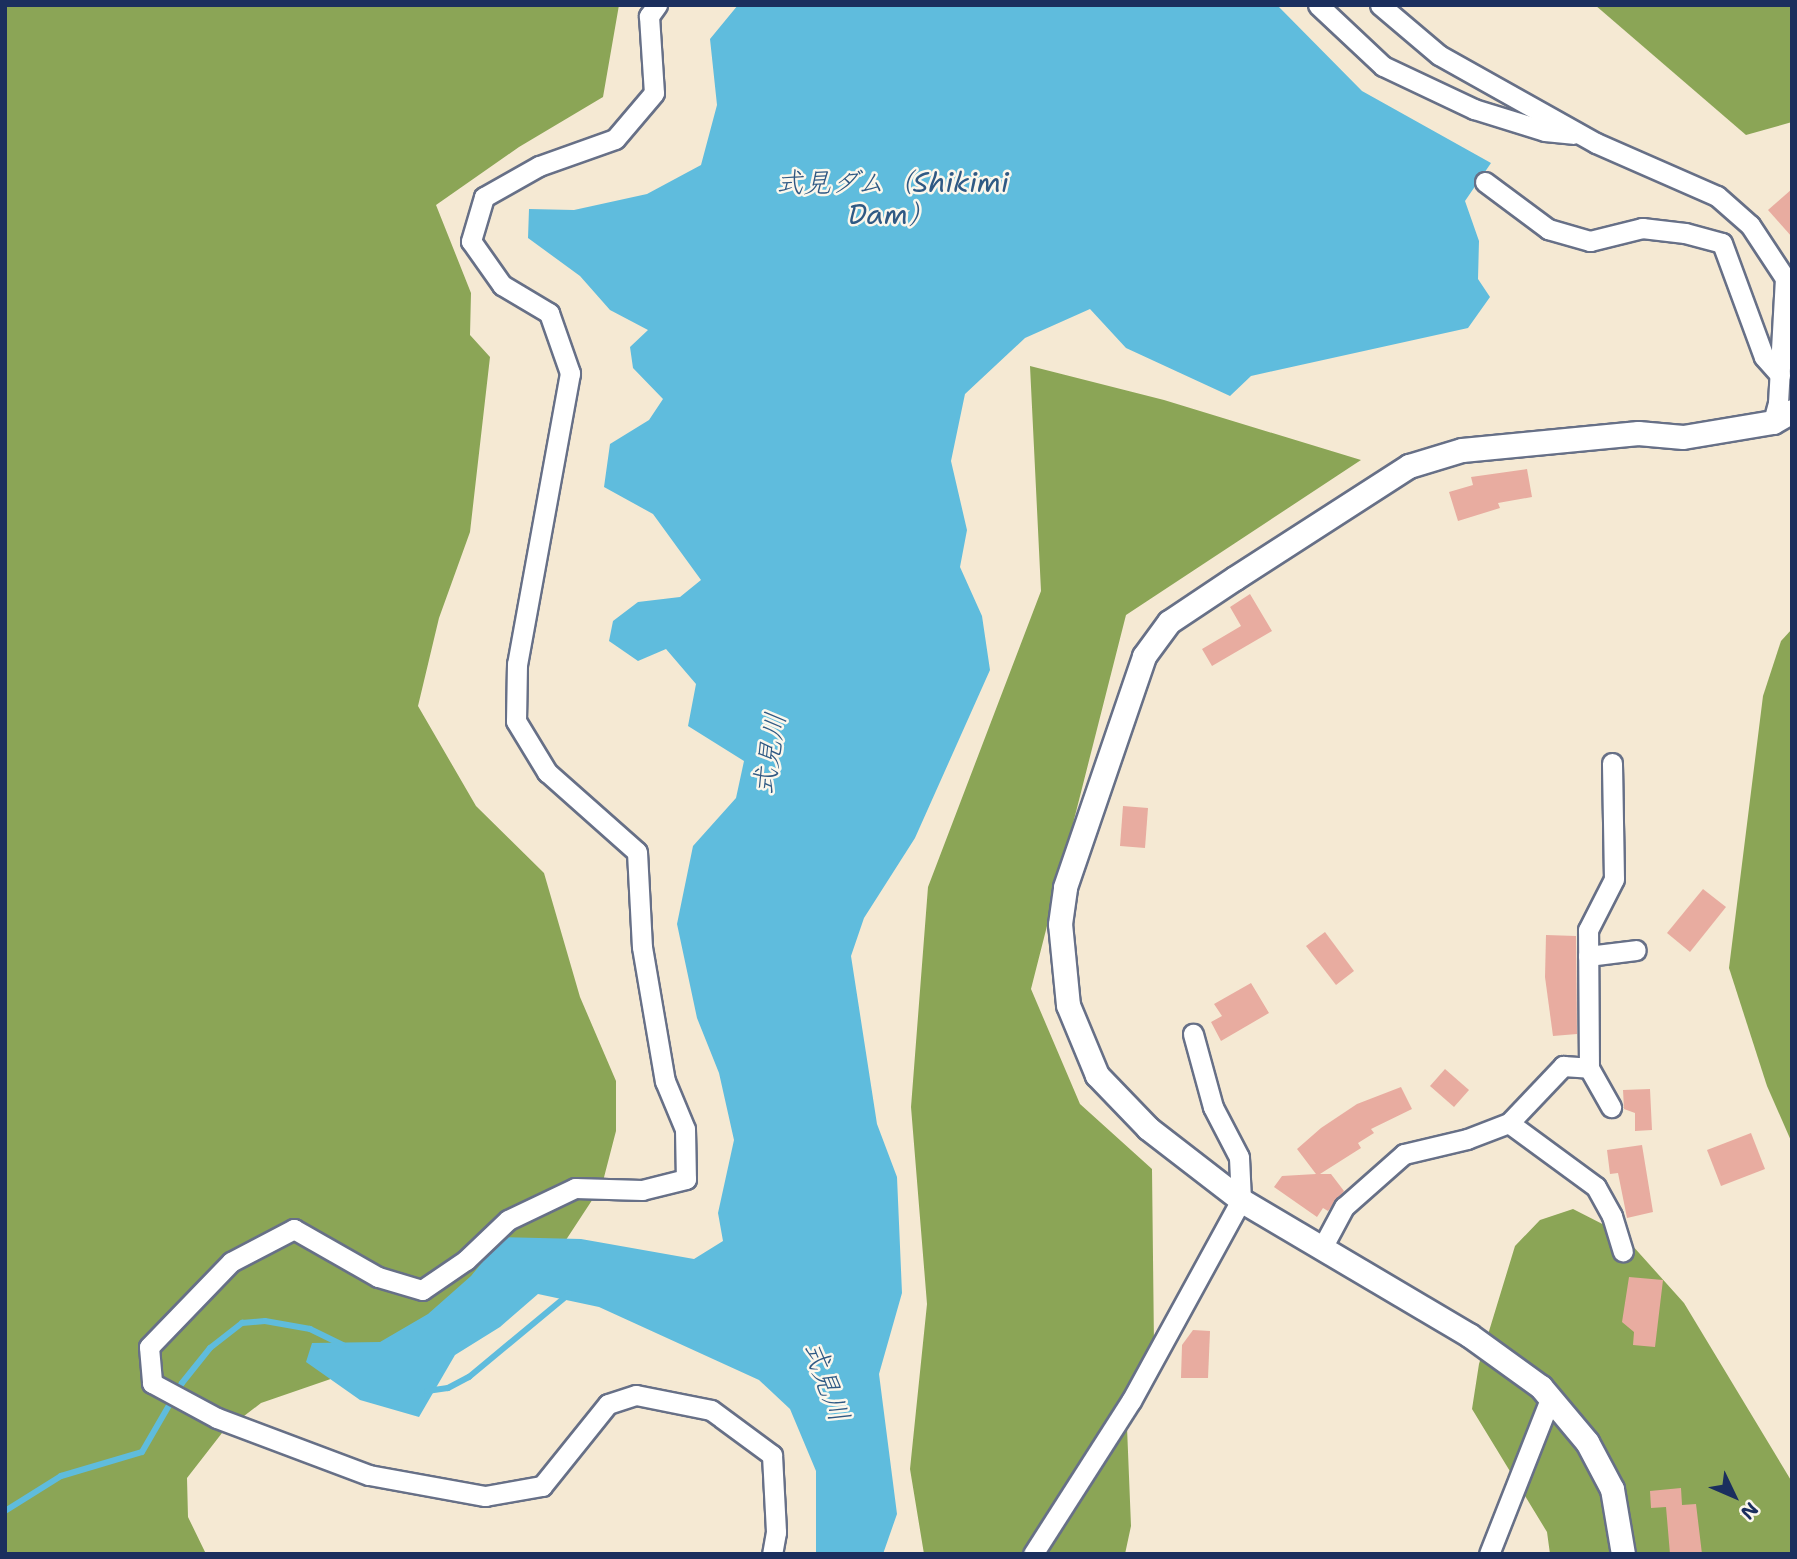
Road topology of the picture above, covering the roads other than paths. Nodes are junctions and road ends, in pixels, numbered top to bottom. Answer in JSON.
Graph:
{"nodes":[{"id":1,"x":657,"y":5,"type":"edge"},
{"id":2,"x":1318,"y":5,"type":"edge"},
{"id":3,"x":1380,"y":5,"type":"edge"},
{"id":4,"x":1583,"y":135,"type":"junction"},
{"id":5,"x":1485,"y":182,"type":"dead end"},
{"id":6,"x":1780,"y":375,"type":"junction"},
{"id":7,"x":1784,"y":407,"type":"edge"},
{"id":8,"x":1612,"y":763,"type":"dead end"},
{"id":9,"x":1636,"y":950,"type":"dead end"},
{"id":10,"x":1588,"y":956,"type":"junction"},
{"id":11,"x":1193,"y":1034,"type":"dead end"},
{"id":12,"x":1589,"y":1068,"type":"junction"},
{"id":13,"x":1611,"y":1107,"type":"dead end"},
{"id":14,"x":1509,"y":1123,"type":"junction"},
{"id":15,"x":1241,"y":1200,"type":"junction"},
{"id":16,"x":1322,"y":1248,"type":"junction"},
{"id":17,"x":1623,"y":1251,"type":"dead end"},
{"id":18,"x":1551,"y":1397,"type":"junction"},
{"id":19,"x":772,"y":1554,"type":"edge"},
{"id":20,"x":1033,"y":1554,"type":"edge"},
{"id":21,"x":1489,"y":1554,"type":"edge"},
{"id":22,"x":1623,"y":1554,"type":"edge"}],
"edges":[{"from":1,"to":19,"type":"street"},
{"from":2,"to":4,"type":"street"},
{"from":3,"to":4,"type":"street"},
{"from":4,"to":6,"type":"street"},
{"from":5,"to":6,"type":"street"},
{"from":6,"to":7,"type":"street"},
{"from":7,"to":15,"type":"street"},
{"from":8,"to":10,"type":"street"},
{"from":9,"to":10,"type":"street"},
{"from":10,"to":12,"type":"street"},
{"from":11,"to":15,"type":"street"},
{"from":12,"to":13,"type":"street"},
{"from":12,"to":14,"type":"street"},
{"from":14,"to":16,"type":"street"},
{"from":14,"to":17,"type":"street"},
{"from":15,"to":16,"type":"street"},
{"from":15,"to":20,"type":"street"},
{"from":16,"to":18,"type":"street"},
{"from":18,"to":21,"type":"street"},
{"from":18,"to":22,"type":"street"}]}
